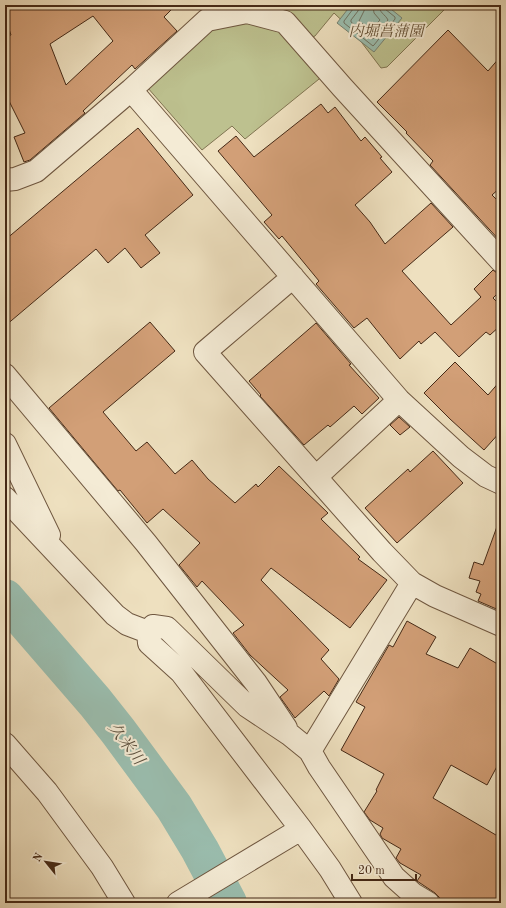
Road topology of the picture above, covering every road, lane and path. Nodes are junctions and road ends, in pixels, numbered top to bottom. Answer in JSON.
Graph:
{"nodes":[{"id":1,"x":131,"y":90,"type":"junction"},
{"id":2,"x":5,"y":180,"type":"edge"},
{"id":3,"x":501,"y":261,"type":"edge"},
{"id":4,"x":293,"y":277,"type":"junction"},
{"id":5,"x":5,"y":376,"type":"edge"},
{"id":6,"x":400,"y":400,"type":"junction"},
{"id":7,"x":5,"y":444,"type":"edge"},
{"id":8,"x":316,"y":477,"type":"junction"},
{"id":9,"x":501,"y":483,"type":"edge"},
{"id":10,"x":5,"y":484,"type":"edge"},
{"id":11,"x":5,"y":498,"type":"edge"},
{"id":12,"x":49,"y":537,"type":"junction"},
{"id":13,"x":412,"y":583,"type":"junction"},
{"id":14,"x":115,"y":615,"type":"junction"},
{"id":15,"x":501,"y":625,"type":"edge"},
{"id":16,"x":148,"y":632,"type":"junction"},
{"id":17,"x":290,"y":734,"type":"junction"},
{"id":18,"x":5,"y":744,"type":"edge"},
{"id":19,"x":310,"y":751,"type":"junction"},
{"id":20,"x":301,"y":829,"type":"junction"},
{"id":21,"x":124,"y":903,"type":"edge"},
{"id":22,"x":178,"y":903,"type":"edge"},
{"id":23,"x":351,"y":903,"type":"edge"},
{"id":24,"x":428,"y":903,"type":"edge"}],
"edges":[{"from":1,"to":2,"type":"street"},
{"from":1,"to":3,"type":"street"},
{"from":1,"to":4,"type":"street"},
{"from":4,"to":6,"type":"street"},
{"from":4,"to":8,"type":"street"},
{"from":5,"to":17,"type":"street"},
{"from":6,"to":8,"type":"street"},
{"from":6,"to":9,"type":"street"},
{"from":7,"to":12,"type":"street"},
{"from":8,"to":13,"type":"street"},
{"from":10,"to":12,"type":"street"},
{"from":11,"to":14,"type":"street"},
{"from":12,"to":14,"type":"street"},
{"from":13,"to":15,"type":"street"},
{"from":13,"to":19,"type":"street"},
{"from":14,"to":16,"type":"street"},
{"from":16,"to":17,"type":"street"},
{"from":16,"to":20,"type":"street"},
{"from":17,"to":19,"type":"street"},
{"from":18,"to":21,"type":"street"},
{"from":19,"to":24,"type":"street"},
{"from":20,"to":22,"type":"street"},
{"from":20,"to":23,"type":"street"}]}
